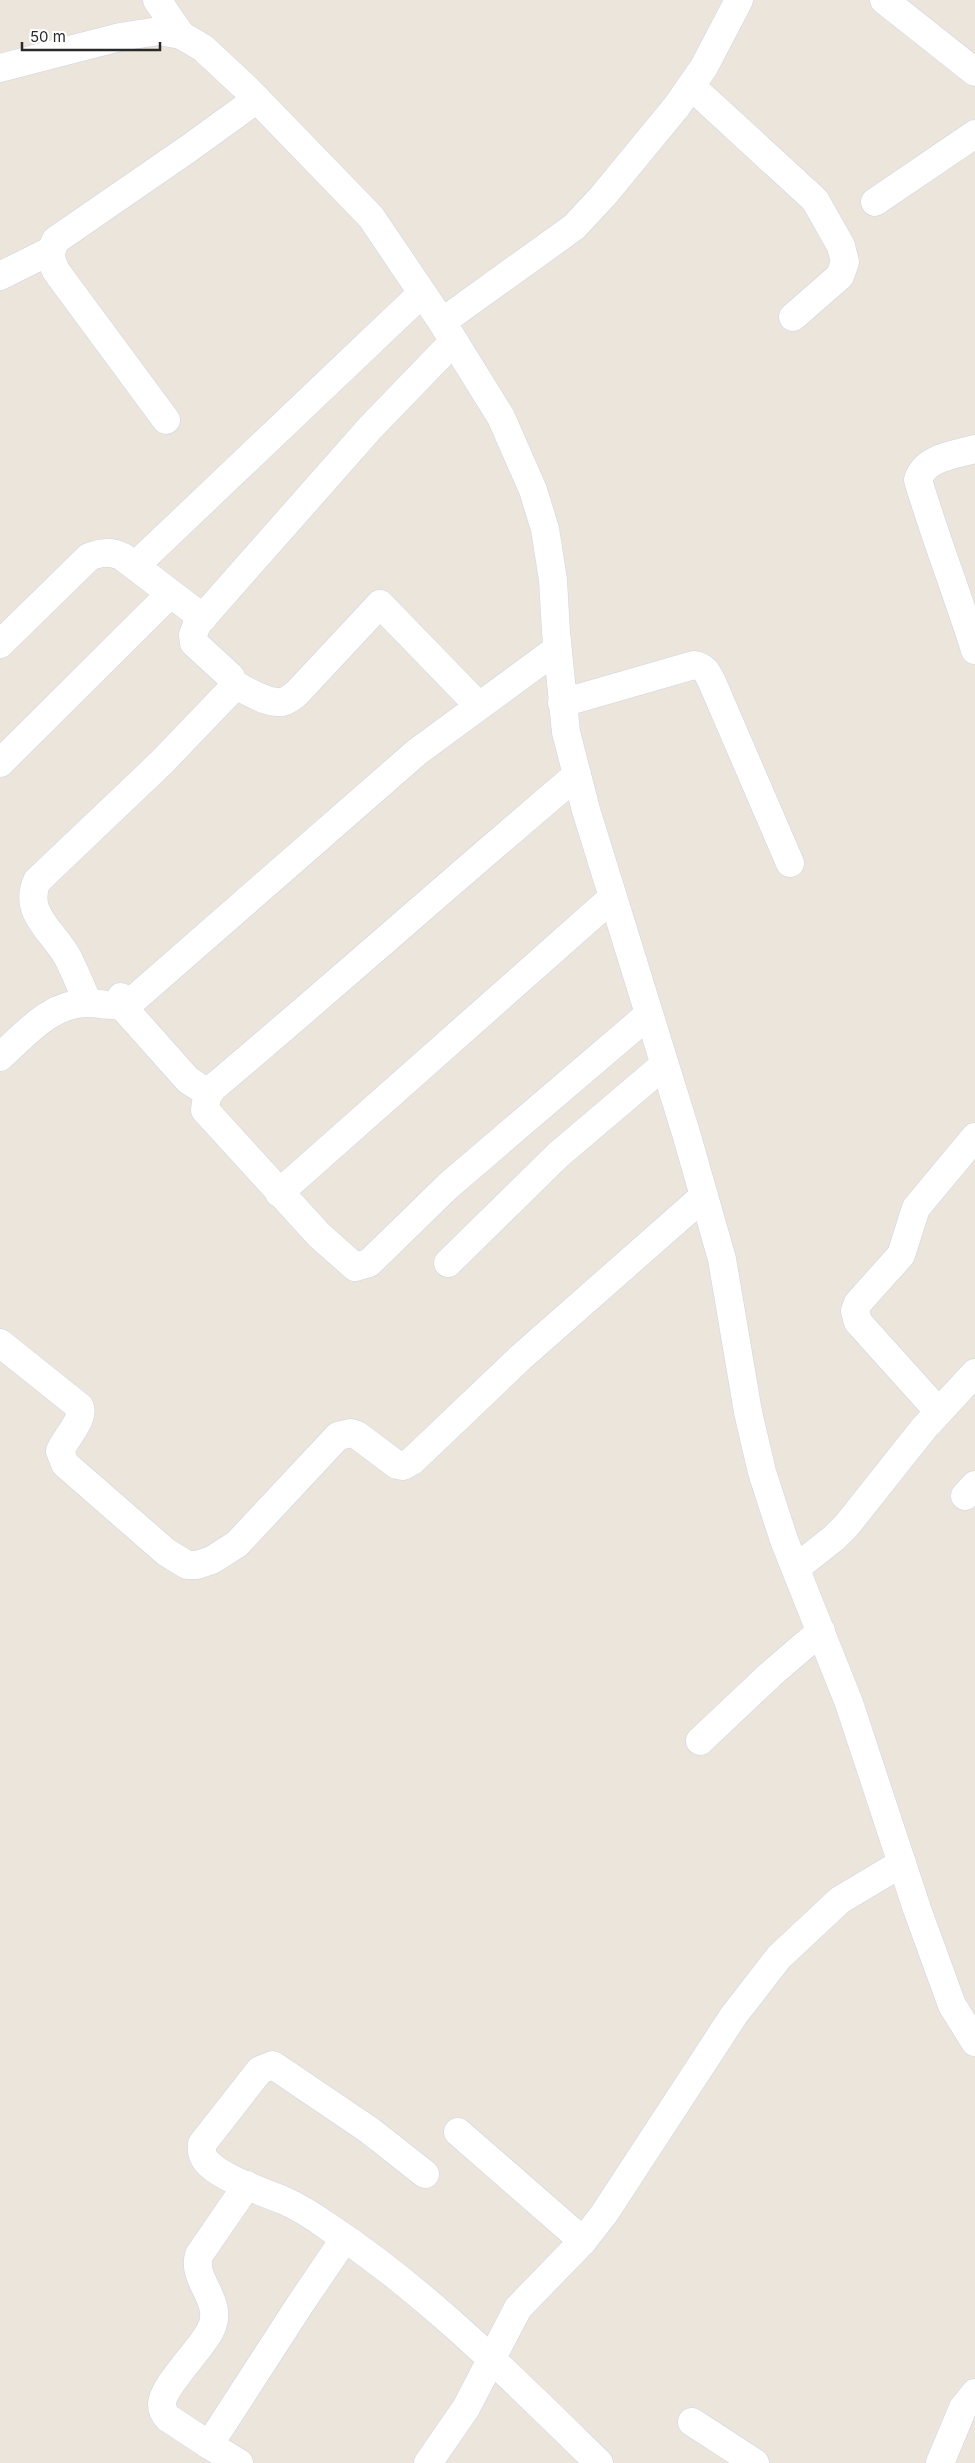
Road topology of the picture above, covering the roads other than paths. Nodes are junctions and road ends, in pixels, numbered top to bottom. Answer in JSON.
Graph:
{"nodes":[{"id":1,"x":157,"y":0,"type":"edge"},
{"id":2,"x":739,"y":0,"type":"edge"},
{"id":3,"x":884,"y":0,"type":"edge"},
{"id":4,"x":181,"y":35,"type":"junction"},
{"id":5,"x":0,"y":68,"type":"edge"},
{"id":6,"x":975,"y":72,"type":"edge"},
{"id":7,"x":691,"y":86,"type":"junction"},
{"id":8,"x":257,"y":99,"type":"junction"},
{"id":9,"x":975,"y":134,"type":"edge"},
{"id":10,"x":875,"y":202,"type":"dead end"},
{"id":11,"x":50,"y":251,"type":"junction"},
{"id":12,"x":0,"y":276,"type":"edge"},
{"id":13,"x":421,"y":294,"type":"junction"},
{"id":14,"x":793,"y":317,"type":"dead end"},
{"id":15,"x":448,"y":332,"type":"junction"},
{"id":16,"x":166,"y":420,"type":"dead end"},
{"id":17,"x":975,"y":449,"type":"edge"},
{"id":18,"x":135,"y":566,"type":"junction"},
{"id":19,"x":170,"y":594,"type":"junction"},
{"id":20,"x":203,"y":618,"type":"junction"},
{"id":21,"x":0,"y":644,"type":"edge"},
{"id":22,"x":557,"y":649,"type":"junction"},
{"id":23,"x":975,"y":650,"type":"edge"},
{"id":24,"x":233,"y":684,"type":"junction"},
{"id":25,"x":562,"y":703,"type":"junction"},
{"id":26,"x":479,"y":706,"type":"junction"},
{"id":27,"x":0,"y":763,"type":"edge"},
{"id":28,"x":577,"y":775,"type":"junction"},
{"id":29,"x":790,"y":863,"type":"dead end"},
{"id":30,"x":612,"y":898,"type":"junction"},
{"id":31,"x":121,"y":1001,"type":"junction"},
{"id":32,"x":88,"y":1003,"type":"junction"},
{"id":33,"x":648,"y":1015,"type":"junction"},
{"id":34,"x":0,"y":1057,"type":"edge"},
{"id":35,"x":664,"y":1066,"type":"junction"},
{"id":36,"x":207,"y":1096,"type":"junction"},
{"id":37,"x":975,"y":1137,"type":"edge"},
{"id":38,"x":279,"y":1193,"type":"junction"},
{"id":39,"x":704,"y":1196,"type":"junction"},
{"id":40,"x":448,"y":1263,"type":"dead end"},
{"id":41,"x":0,"y":1343,"type":"edge"},
{"id":42,"x":975,"y":1373,"type":"edge"},
{"id":43,"x":939,"y":1412,"type":"junction"},
{"id":44,"x":796,"y":1568,"type":"junction"},
{"id":45,"x":820,"y":1631,"type":"junction"},
{"id":46,"x":700,"y":1741,"type":"dead end"},
{"id":47,"x":902,"y":1863,"type":"junction"},
{"id":48,"x":975,"y":2042,"type":"edge"},
{"id":49,"x":458,"y":2132,"type":"dead end"},
{"id":50,"x":425,"y":2174,"type":"dead end"},
{"id":51,"x":246,"y":2185,"type":"junction"},
{"id":52,"x":345,"y":2238,"type":"junction"},
{"id":53,"x":584,"y":2241,"type":"junction"},
{"id":54,"x":492,"y":2358,"type":"junction"},
{"id":55,"x":975,"y":2393,"type":"edge"},
{"id":56,"x":692,"y":2422,"type":"dead end"},
{"id":57,"x":209,"y":2445,"type":"junction"},
{"id":58,"x":439,"y":2459,"type":"edge"},
{"id":59,"x":239,"y":2463,"type":"edge"},
{"id":60,"x":599,"y":2463,"type":"edge"},
{"id":61,"x":755,"y":2463,"type":"edge"},
{"id":62,"x":940,"y":2463,"type":"edge"}],
"edges":[{"from":1,"to":4,"type":"street"},
{"from":2,"to":7,"type":"street"},
{"from":3,"to":6,"type":"street"},
{"from":4,"to":5,"type":"street"},
{"from":4,"to":8,"type":"street"},
{"from":7,"to":14,"type":"street"},
{"from":7,"to":15,"type":"street"},
{"from":8,"to":11,"type":"street"},
{"from":8,"to":13,"type":"street"},
{"from":9,"to":10,"type":"street"},
{"from":11,"to":12,"type":"street"},
{"from":11,"to":16,"type":"street"},
{"from":13,"to":15,"type":"street"},
{"from":13,"to":18,"type":"street"},
{"from":15,"to":20,"type":"street"},
{"from":15,"to":22,"type":"street"},
{"from":17,"to":23,"type":"street"},
{"from":18,"to":19,"type":"street"},
{"from":18,"to":21,"type":"street"},
{"from":19,"to":20,"type":"street"},
{"from":19,"to":27,"type":"street"},
{"from":20,"to":24,"type":"street"},
{"from":22,"to":25,"type":"street"},
{"from":22,"to":26,"type":"street"},
{"from":24,"to":26,"type":"street"},
{"from":24,"to":32,"type":"street"},
{"from":25,"to":28,"type":"street"},
{"from":25,"to":29,"type":"street"},
{"from":26,"to":31,"type":"street"},
{"from":28,"to":30,"type":"street"},
{"from":28,"to":36,"type":"street"},
{"from":30,"to":33,"type":"street"},
{"from":30,"to":38,"type":"street"},
{"from":31,"to":32,"type":"street"},
{"from":31,"to":36,"type":"street"},
{"from":32,"to":34,"type":"street"},
{"from":33,"to":35,"type":"street"},
{"from":33,"to":38,"type":"street"},
{"from":35,"to":39,"type":"street"},
{"from":35,"to":40,"type":"street"},
{"from":36,"to":38,"type":"street"},
{"from":37,"to":43,"type":"street"},
{"from":39,"to":41,"type":"street"},
{"from":39,"to":44,"type":"street"},
{"from":42,"to":43,"type":"street"},
{"from":43,"to":44,"type":"street"},
{"from":44,"to":45,"type":"street"},
{"from":45,"to":46,"type":"street"},
{"from":45,"to":47,"type":"street"},
{"from":47,"to":48,"type":"street"},
{"from":47,"to":53,"type":"street"},
{"from":49,"to":53,"type":"street"},
{"from":50,"to":51,"type":"street"},
{"from":51,"to":52,"type":"street"},
{"from":51,"to":57,"type":"street"},
{"from":52,"to":54,"type":"street"},
{"from":52,"to":57,"type":"street"},
{"from":53,"to":54,"type":"street"},
{"from":54,"to":58,"type":"street"},
{"from":54,"to":60,"type":"street"},
{"from":55,"to":62,"type":"street"},
{"from":56,"to":61,"type":"street"},
{"from":57,"to":59,"type":"street"}]}
